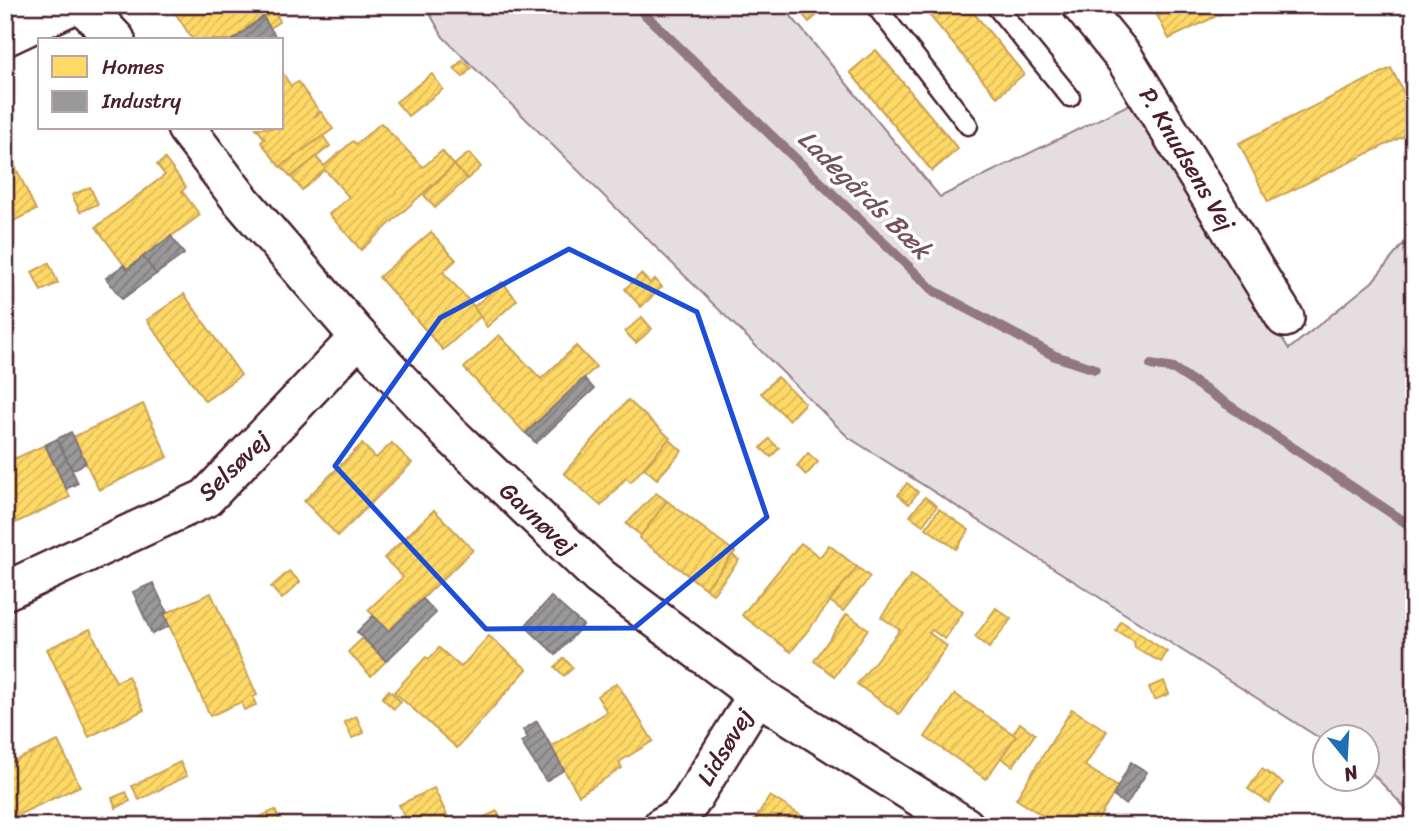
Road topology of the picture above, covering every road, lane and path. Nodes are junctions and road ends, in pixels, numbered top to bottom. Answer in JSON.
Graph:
{"nodes":[{"id":1,"x":73,"y":5,"type":"edge"},
{"id":2,"x":83,"y":5,"type":"edge"},
{"id":3,"x":875,"y":5,"type":"edge"},
{"id":4,"x":995,"y":5,"type":"edge"},
{"id":5,"x":1081,"y":5,"type":"edge"},
{"id":6,"x":5,"y":37,"type":"edge"},
{"id":7,"x":114,"y":38,"type":"edge"},
{"id":8,"x":1070,"y":97,"type":"dead end"},
{"id":9,"x":968,"y":125,"type":"dead end"},
{"id":10,"x":188,"y":130,"type":"edge"},
{"id":11,"x":1285,"y":318,"type":"dead end"},
{"id":12,"x":359,"y":337,"type":"junction"},
{"id":13,"x":5,"y":592,"type":"edge"},
{"id":14,"x":757,"y":695,"type":"junction"},
{"id":15,"x":662,"y":826,"type":"edge"},
{"id":16,"x":965,"y":826,"type":"edge"}],
"edges":[{"from":1,"to":6,"type":"street"},
{"from":2,"to":7,"type":"street"},
{"from":3,"to":9,"type":"lane"},
{"from":4,"to":8,"type":"lane"},
{"from":5,"to":11,"type":"street","name":"P. Knudsens Vej"},
{"from":10,"to":12,"type":"street","name":"Gavnøvej"},
{"from":12,"to":13,"type":"street","name":"Selsøvej"},
{"from":12,"to":14,"type":"street","name":"Gavnøvej"},
{"from":14,"to":15,"type":"street","name":"Lidsøvej"},
{"from":14,"to":16,"type":"street","name":"Gavnøvej"}]}
